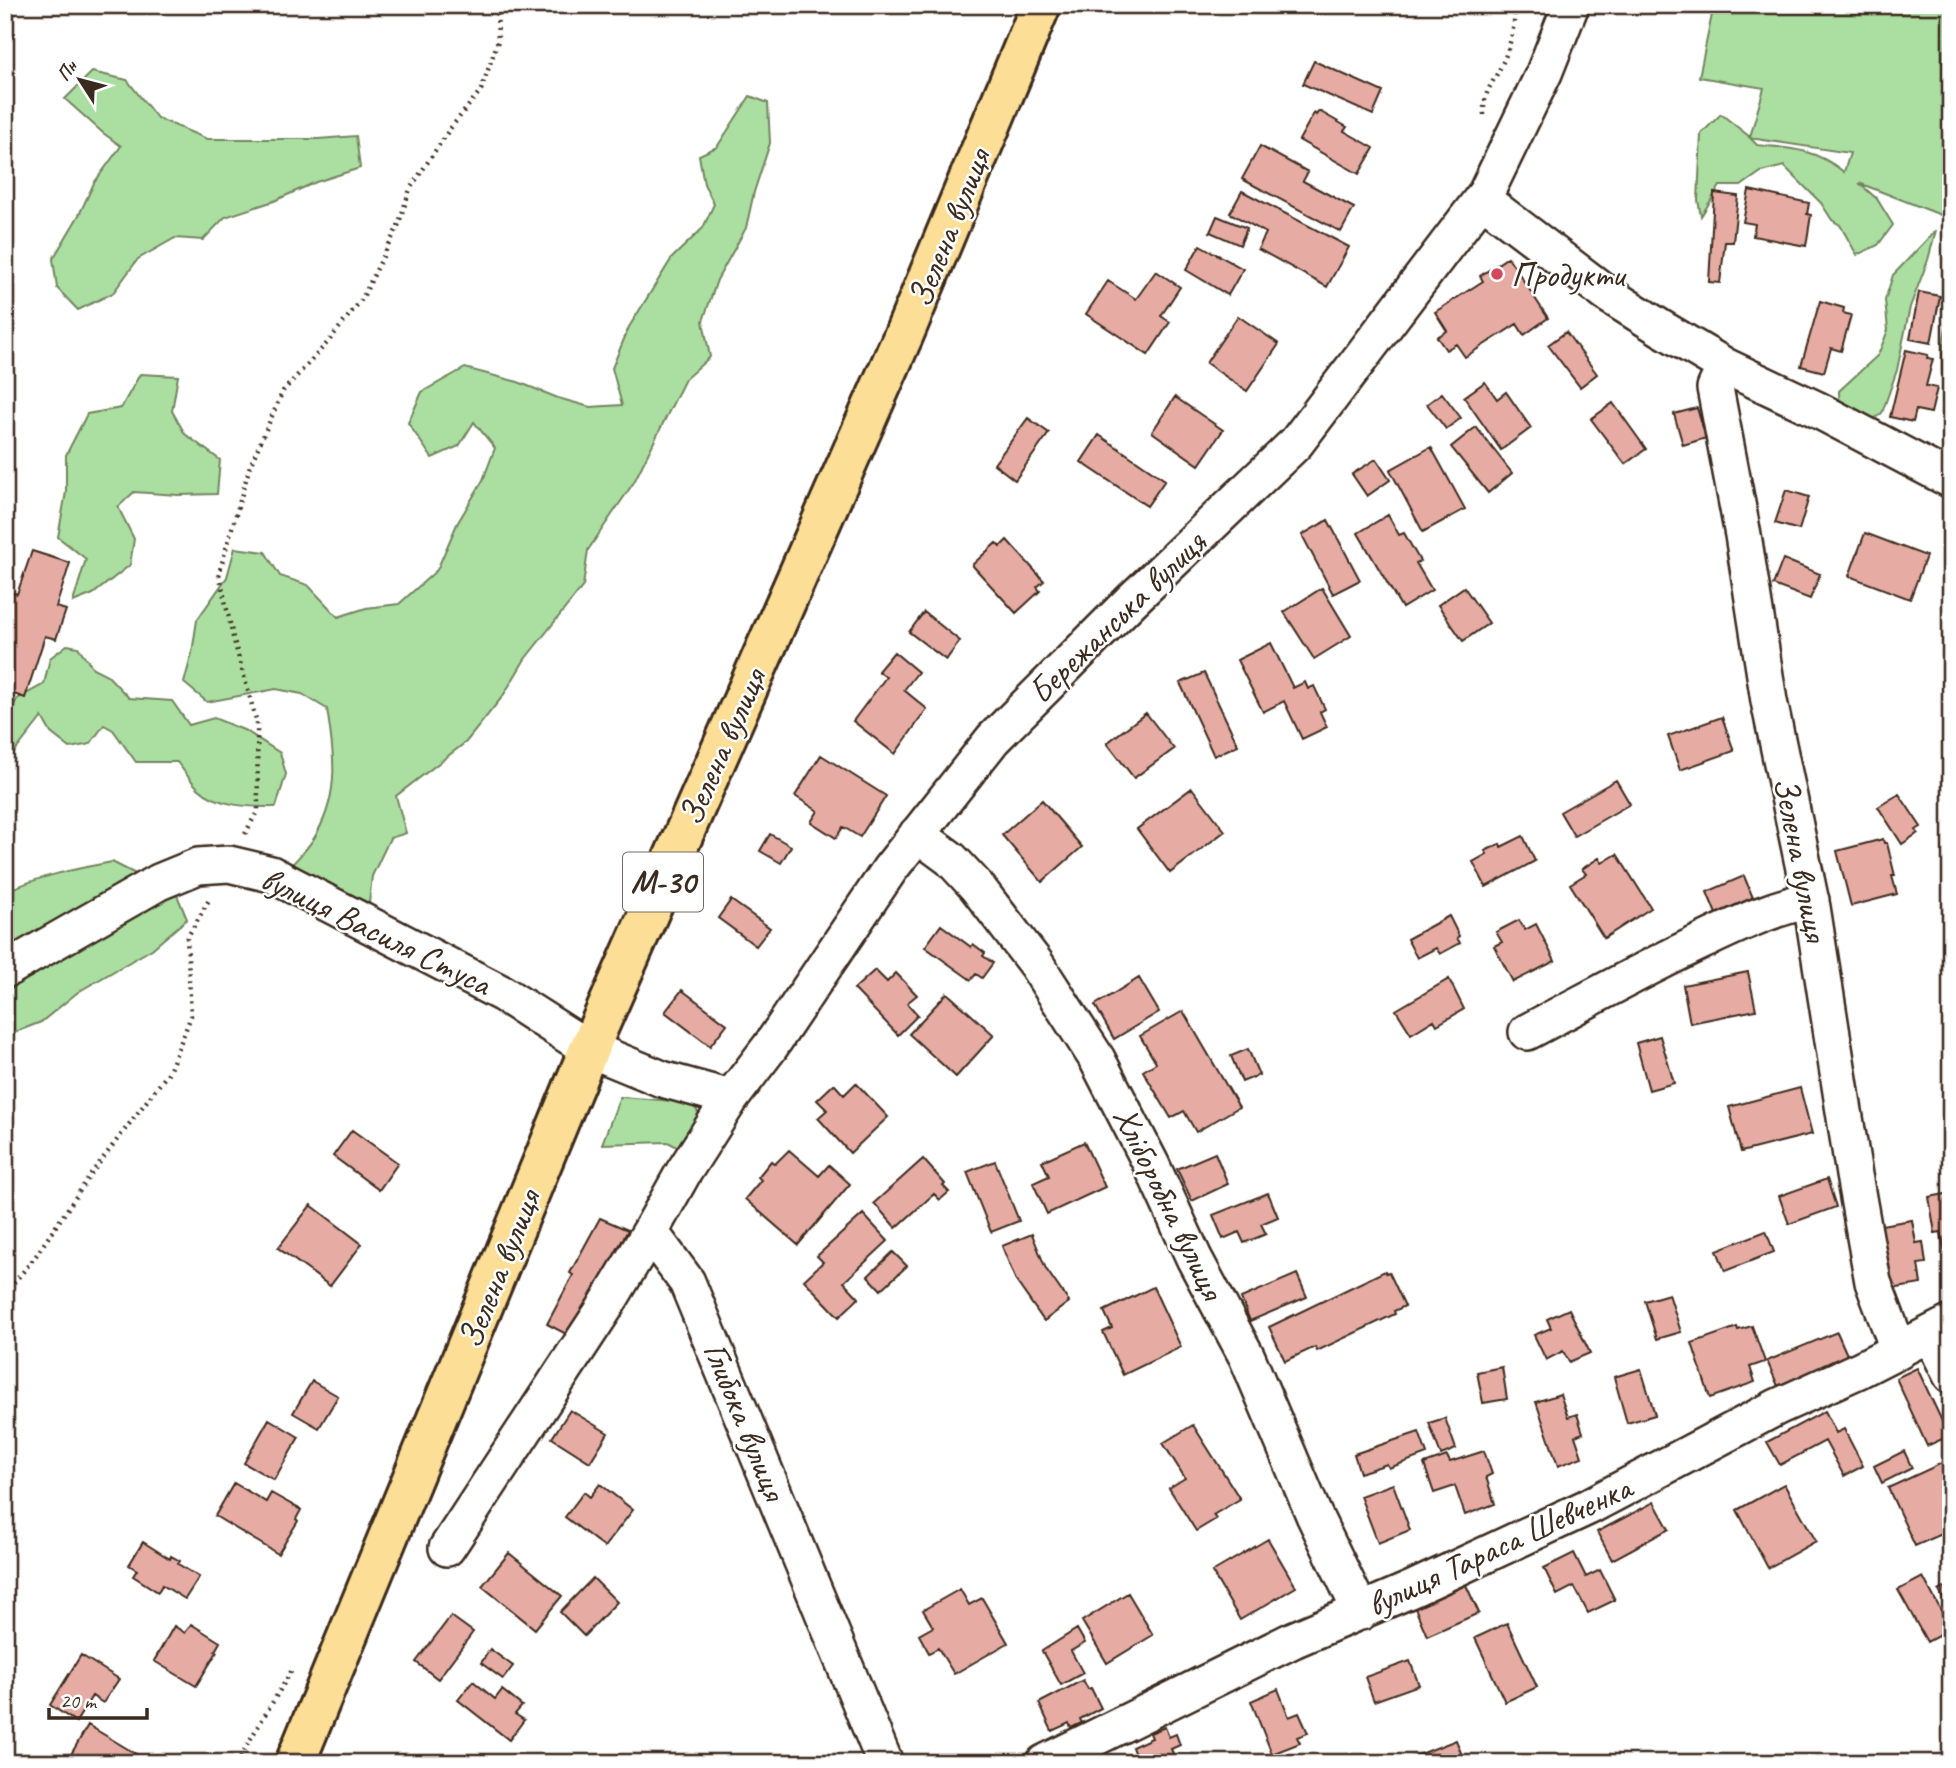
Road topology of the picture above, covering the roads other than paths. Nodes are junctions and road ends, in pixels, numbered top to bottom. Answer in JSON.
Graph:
{"nodes":[{"id":1,"x":1041,"y":5,"type":"edge"},
{"id":2,"x":1571,"y":5,"type":"edge"},
{"id":3,"x":1482,"y":199,"type":"junction"},
{"id":4,"x":1726,"y":366,"type":"junction"},
{"id":5,"x":1951,"y":480,"type":"edge"},
{"id":6,"x":917,"y":834,"type":"junction"},
{"id":7,"x":1811,"y":900,"type":"junction"},
{"id":8,"x":5,"y":970,"type":"edge"},
{"id":9,"x":1527,"y":1032,"type":"dead end"},
{"id":10,"x":589,"y":1049,"type":"junction"},
{"id":11,"x":731,"y":1098,"type":"junction"},
{"id":12,"x":650,"y":1232,"type":"junction"},
{"id":13,"x":1941,"y":1329,"type":"edge"},
{"id":14,"x":1899,"y":1351,"type":"junction"},
{"id":15,"x":1951,"y":1375,"type":"edge"},
{"id":16,"x":447,"y":1548,"type":"dead end"},
{"id":17,"x":1361,"y":1612,"type":"junction"},
{"id":18,"x":295,"y":1763,"type":"edge"},
{"id":19,"x":885,"y":1763,"type":"edge"},
{"id":20,"x":1044,"y":1763,"type":"edge"}],
"edges":[{"from":1,"to":10,"type":"highway","name":"Зелена вулиця","number":"М-30"},
{"from":2,"to":3,"type":"street","name":"Бережанська вулиця"},
{"from":3,"to":4,"type":"street"},
{"from":3,"to":6,"type":"street","name":"Бережанська вулиця"},
{"from":4,"to":5,"type":"street"},
{"from":4,"to":7,"type":"street","name":"Зелена вулиця"},
{"from":6,"to":11,"type":"street","name":"Бережанська вулиця"},
{"from":6,"to":17,"type":"street","name":"Хліборобна вулиця"},
{"from":7,"to":9,"type":"street"},
{"from":7,"to":14,"type":"street","name":"Зелена вулиця"},
{"from":8,"to":10,"type":"street","name":"вулиця Василя Стуса"},
{"from":10,"to":11,"type":"street"},
{"from":10,"to":18,"type":"highway","name":"Зелена вулиця","number":"М-30"},
{"from":11,"to":12,"type":"street"},
{"from":12,"to":16,"type":"street"},
{"from":12,"to":19,"type":"street","name":"Глибока вулиця"},
{"from":13,"to":14,"type":"street","name":"вулиця Тараса Шевченка"},
{"from":13,"to":15,"type":"street"},
{"from":14,"to":17,"type":"street","name":"вулиця Тараса Шевченка"},
{"from":17,"to":20,"type":"street","name":"вулиця Тараса Шевченка"}]}
